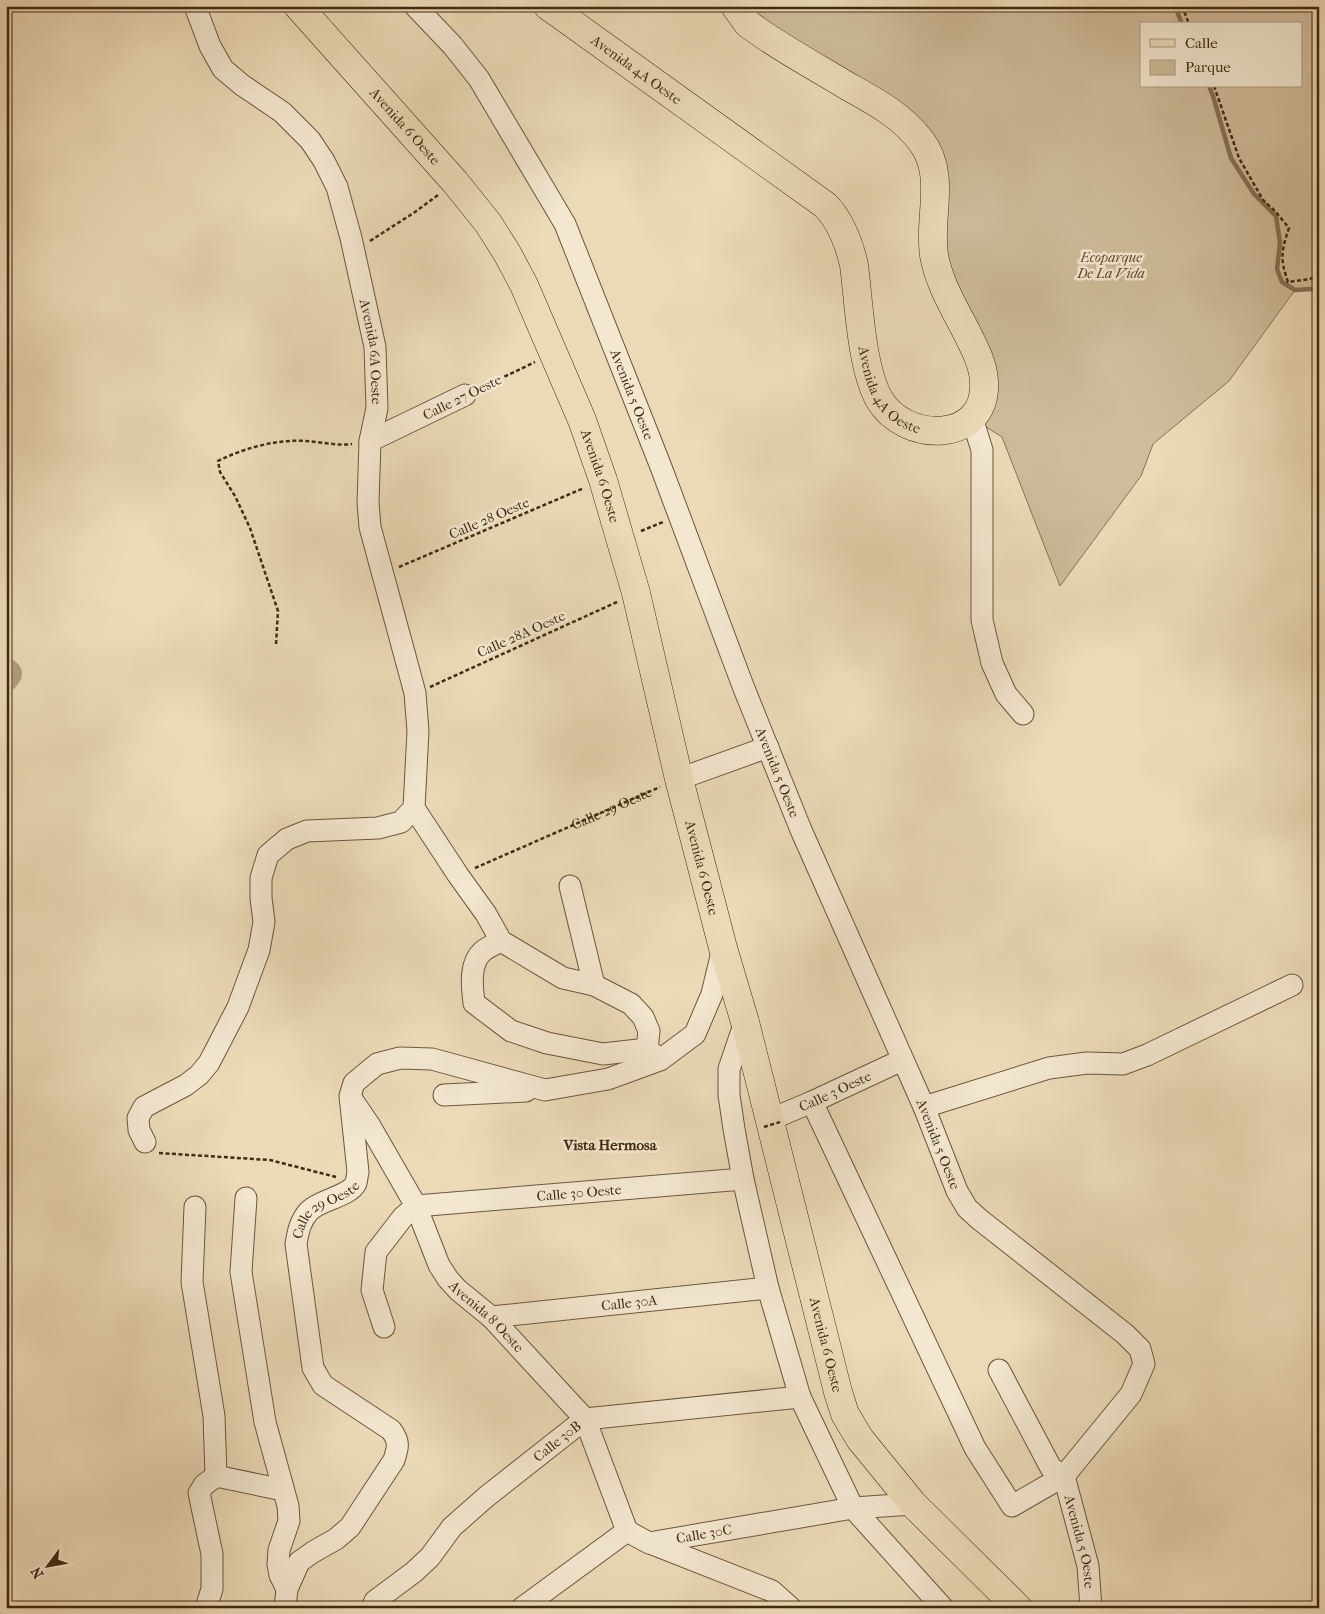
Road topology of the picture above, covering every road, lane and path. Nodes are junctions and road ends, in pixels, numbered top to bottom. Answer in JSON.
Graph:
{"nodes":[{"id":1,"x":195,"y":6,"type":"edge"},
{"id":2,"x":298,"y":6,"type":"edge"},
{"id":3,"x":415,"y":6,"type":"edge"},
{"id":4,"x":548,"y":6,"type":"edge"},
{"id":5,"x":735,"y":6,"type":"edge"},
{"id":6,"x":1182,"y":6,"type":"edge"},
{"id":7,"x":1310,"y":6,"type":"edge"},
{"id":8,"x":1319,"y":7,"type":"edge"},
{"id":9,"x":1188,"y":22,"type":"edge"},
{"id":10,"x":1215,"y":88,"type":"edge"},
{"id":11,"x":455,"y":182,"type":"junction"},
{"id":12,"x":354,"y":251,"type":"junction"},
{"id":13,"x":1319,"y":274,"type":"edge"},
{"id":14,"x":554,"y":353,"type":"junction"},
{"id":15,"x":465,"y":395,"type":"joint"},
{"id":16,"x":972,"y":418,"type":"junction"},
{"id":17,"x":370,"y":441,"type":"junction"},
{"id":18,"x":603,"y":480,"type":"junction"},
{"id":19,"x":679,"y":515,"type":"junction"},
{"id":20,"x":621,"y":539,"type":"junction"},
{"id":21,"x":383,"y":574,"type":"junction"},
{"id":22,"x":636,"y":593,"type":"junction"},
{"id":23,"x":276,"y":644,"type":"dead end"},
{"id":24,"x":415,"y":693,"type":"junction"},
{"id":25,"x":1022,"y":714,"type":"dead end"},
{"id":26,"x":768,"y":748,"type":"junction"},
{"id":27,"x":679,"y":779,"type":"junction"},
{"id":28,"x":414,"y":808,"type":"junction"},
{"id":29,"x":458,"y":875,"type":"junction"},
{"id":30,"x":570,"y":886,"type":"dead end"},
{"id":31,"x":501,"y":941,"type":"junction"},
{"id":32,"x":723,"y":948,"type":"junction"},
{"id":33,"x":594,"y":985,"type":"junction"},
{"id":34,"x":1292,"y":985,"type":"dead end"},
{"id":35,"x":745,"y":1022,"type":"junction"},
{"id":36,"x":654,"y":1055,"type":"junction"},
{"id":37,"x":902,"y":1060,"type":"junction"},
{"id":38,"x":545,"y":1090,"type":"junction"},
{"id":39,"x":350,"y":1096,"type":"junction"},
{"id":40,"x":444,"y":1096,"type":"dead end"},
{"id":41,"x":812,"y":1102,"type":"junction"},
{"id":42,"x":924,"y":1107,"type":"junction"},
{"id":43,"x":771,"y":1123,"type":"junction"},
{"id":44,"x":145,"y":1142,"type":"joint"},
{"id":45,"x":743,"y":1179,"type":"junction"},
{"id":46,"x":356,"y":1183,"type":"junction"},
{"id":47,"x":246,"y":1198,"type":"dead end"},
{"id":48,"x":416,"y":1206,"type":"junction"},
{"id":49,"x":195,"y":1207,"type":"dead end"},
{"id":50,"x":768,"y":1288,"type":"junction"},
{"id":51,"x":491,"y":1317,"type":"junction"},
{"id":52,"x":384,"y":1327,"type":"dead end"},
{"id":53,"x":999,"y":1370,"type":"dead end"},
{"id":54,"x":800,"y":1397,"type":"junction"},
{"id":55,"x":585,"y":1419,"type":"junction"},
{"id":56,"x":216,"y":1476,"type":"junction"},
{"id":57,"x":1064,"y":1476,"type":"junction"},
{"id":58,"x":283,"y":1490,"type":"junction"},
{"id":59,"x":913,"y":1504,"type":"junction"},
{"id":60,"x":853,"y":1508,"type":"junction"},
{"id":61,"x":627,"y":1531,"type":"junction"},
{"id":62,"x":649,"y":1543,"type":"junction"},
{"id":63,"x":286,"y":1598,"type":"edge"},
{"id":64,"x":206,"y":1608,"type":"edge"},
{"id":65,"x":372,"y":1608,"type":"edge"},
{"id":66,"x":522,"y":1608,"type":"edge"},
{"id":67,"x":791,"y":1608,"type":"edge"},
{"id":68,"x":943,"y":1608,"type":"edge"},
{"id":69,"x":1018,"y":1608,"type":"edge"},
{"id":70,"x":1090,"y":1608,"type":"edge"}],
"edges":[{"from":1,"to":12,"type":"street","name":"Avenida 6A Oeste"},
{"from":2,"to":11,"type":"main road","name":"Avenida 6 Oeste"},
{"from":3,"to":19,"type":"street","name":"Avenida 5 Oeste"},
{"from":4,"to":16,"type":"main road","name":"Avenida 4A Oeste"},
{"from":5,"to":16,"type":"main road"},
{"from":6,"to":9,"type":"path"},
{"from":7,"to":8,"type":"path"},
{"from":10,"to":13,"type":"path"},
{"from":11,"to":12,"type":"path"},
{"from":11,"to":14,"type":"main road","name":"Avenida 6 Oeste"},
{"from":12,"to":17,"type":"street","name":"Avenida 6A Oeste"},
{"from":14,"to":15,"type":"path","name":"Calle 27 Oeste"},
{"from":14,"to":18,"type":"main road","name":"Avenida 6 Oeste"},
{"from":15,"to":17,"type":"street","name":"Calle 27 Oeste"},
{"from":16,"to":25,"type":"street"},
{"from":17,"to":21,"type":"street","name":"Avenida 6A Oeste"},
{"from":17,"to":23,"type":"path"},
{"from":18,"to":20,"type":"main road","name":"Avenida 6 Oeste"},
{"from":18,"to":21,"type":"path","name":"Calle 28 Oeste"},
{"from":19,"to":20,"type":"path"},
{"from":19,"to":26,"type":"street","name":"Avenida 5 Oeste"},
{"from":20,"to":22,"type":"main road","name":"Avenida 6 Oeste"},
{"from":21,"to":24,"type":"street","name":"Avenida 6A Oeste"},
{"from":22,"to":24,"type":"path","name":"Calle 28A Oeste"},
{"from":22,"to":27,"type":"main road","name":"Avenida 6 Oeste"},
{"from":24,"to":28,"type":"street","name":"Avenida 6A Oeste"},
{"from":26,"to":27,"type":"street"},
{"from":26,"to":37,"type":"street","name":"Avenida 5 Oeste"},
{"from":27,"to":29,"type":"path","name":"Calle 29 Oeste"},
{"from":27,"to":32,"type":"main road","name":"Avenida 6 Oeste"},
{"from":28,"to":29,"type":"street"},
{"from":28,"to":44,"type":"street"},
{"from":29,"to":31,"type":"street"},
{"from":30,"to":33,"type":"street"},
{"from":31,"to":33,"type":"street"},
{"from":31,"to":36,"type":"street"},
{"from":32,"to":35,"type":"main road","name":"Avenida 6 Oeste"},
{"from":32,"to":36,"type":"street"},
{"from":33,"to":36,"type":"street"},
{"from":34,"to":42,"type":"street"},
{"from":35,"to":43,"type":"main road","name":"Avenida 6 Oeste"},
{"from":35,"to":45,"type":"street"},
{"from":36,"to":38,"type":"street"},
{"from":37,"to":41,"type":"street","name":"Calle 3 Oeste"},
{"from":37,"to":42,"type":"street","name":"Avenida 5 Oeste"},
{"from":38,"to":39,"type":"street"},
{"from":38,"to":40,"type":"street"},
{"from":39,"to":46,"type":"street","name":"Calle 29 Oeste"},
{"from":39,"to":48,"type":"street","name":"Avenida 8 Oeste"},
{"from":41,"to":43,"type":"street","name":"Calle 3 Oeste"},
{"from":41,"to":57,"type":"street","name":"Avenida 5 Oeste"},
{"from":42,"to":57,"type":"street","name":"Avenida 5 Oeste"},
{"from":43,"to":59,"type":"main road","name":"Avenida 6 Oeste"},
{"from":44,"to":46,"type":"path"},
{"from":45,"to":48,"type":"street","name":"Calle 30 Oeste"},
{"from":45,"to":50,"type":"street"},
{"from":46,"to":63,"type":"street","name":"Calle 29 Oeste"},
{"from":47,"to":58,"type":"street"},
{"from":48,"to":51,"type":"street","name":"Avenida 8 Oeste"},
{"from":48,"to":52,"type":"street"},
{"from":49,"to":56,"type":"street"},
{"from":50,"to":51,"type":"street","name":"Calle 30A"},
{"from":50,"to":54,"type":"street"},
{"from":51,"to":55,"type":"street","name":"Avenida 8 Oeste"},
{"from":53,"to":57,"type":"street","name":"Avenida 5 Oeste"},
{"from":54,"to":55,"type":"street","name":"Calle 30B"},
{"from":54,"to":60,"type":"street"},
{"from":55,"to":61,"type":"street","name":"Avenida 8 Oeste"},
{"from":55,"to":65,"type":"street","name":"Calle 30B"},
{"from":56,"to":58,"type":"street"},
{"from":56,"to":64,"type":"street"},
{"from":57,"to":70,"type":"street","name":"Avenida 5 Oeste"},
{"from":58,"to":63,"type":"street"},
{"from":59,"to":60,"type":"street","name":"Calle 30C"},
{"from":59,"to":69,"type":"main road","name":"Avenida 6 Oeste"},
{"from":60,"to":62,"type":"street","name":"Calle 30C"},
{"from":60,"to":68,"type":"street"},
{"from":61,"to":62,"type":"street"},
{"from":61,"to":66,"type":"street"},
{"from":62,"to":67,"type":"street"}]}
